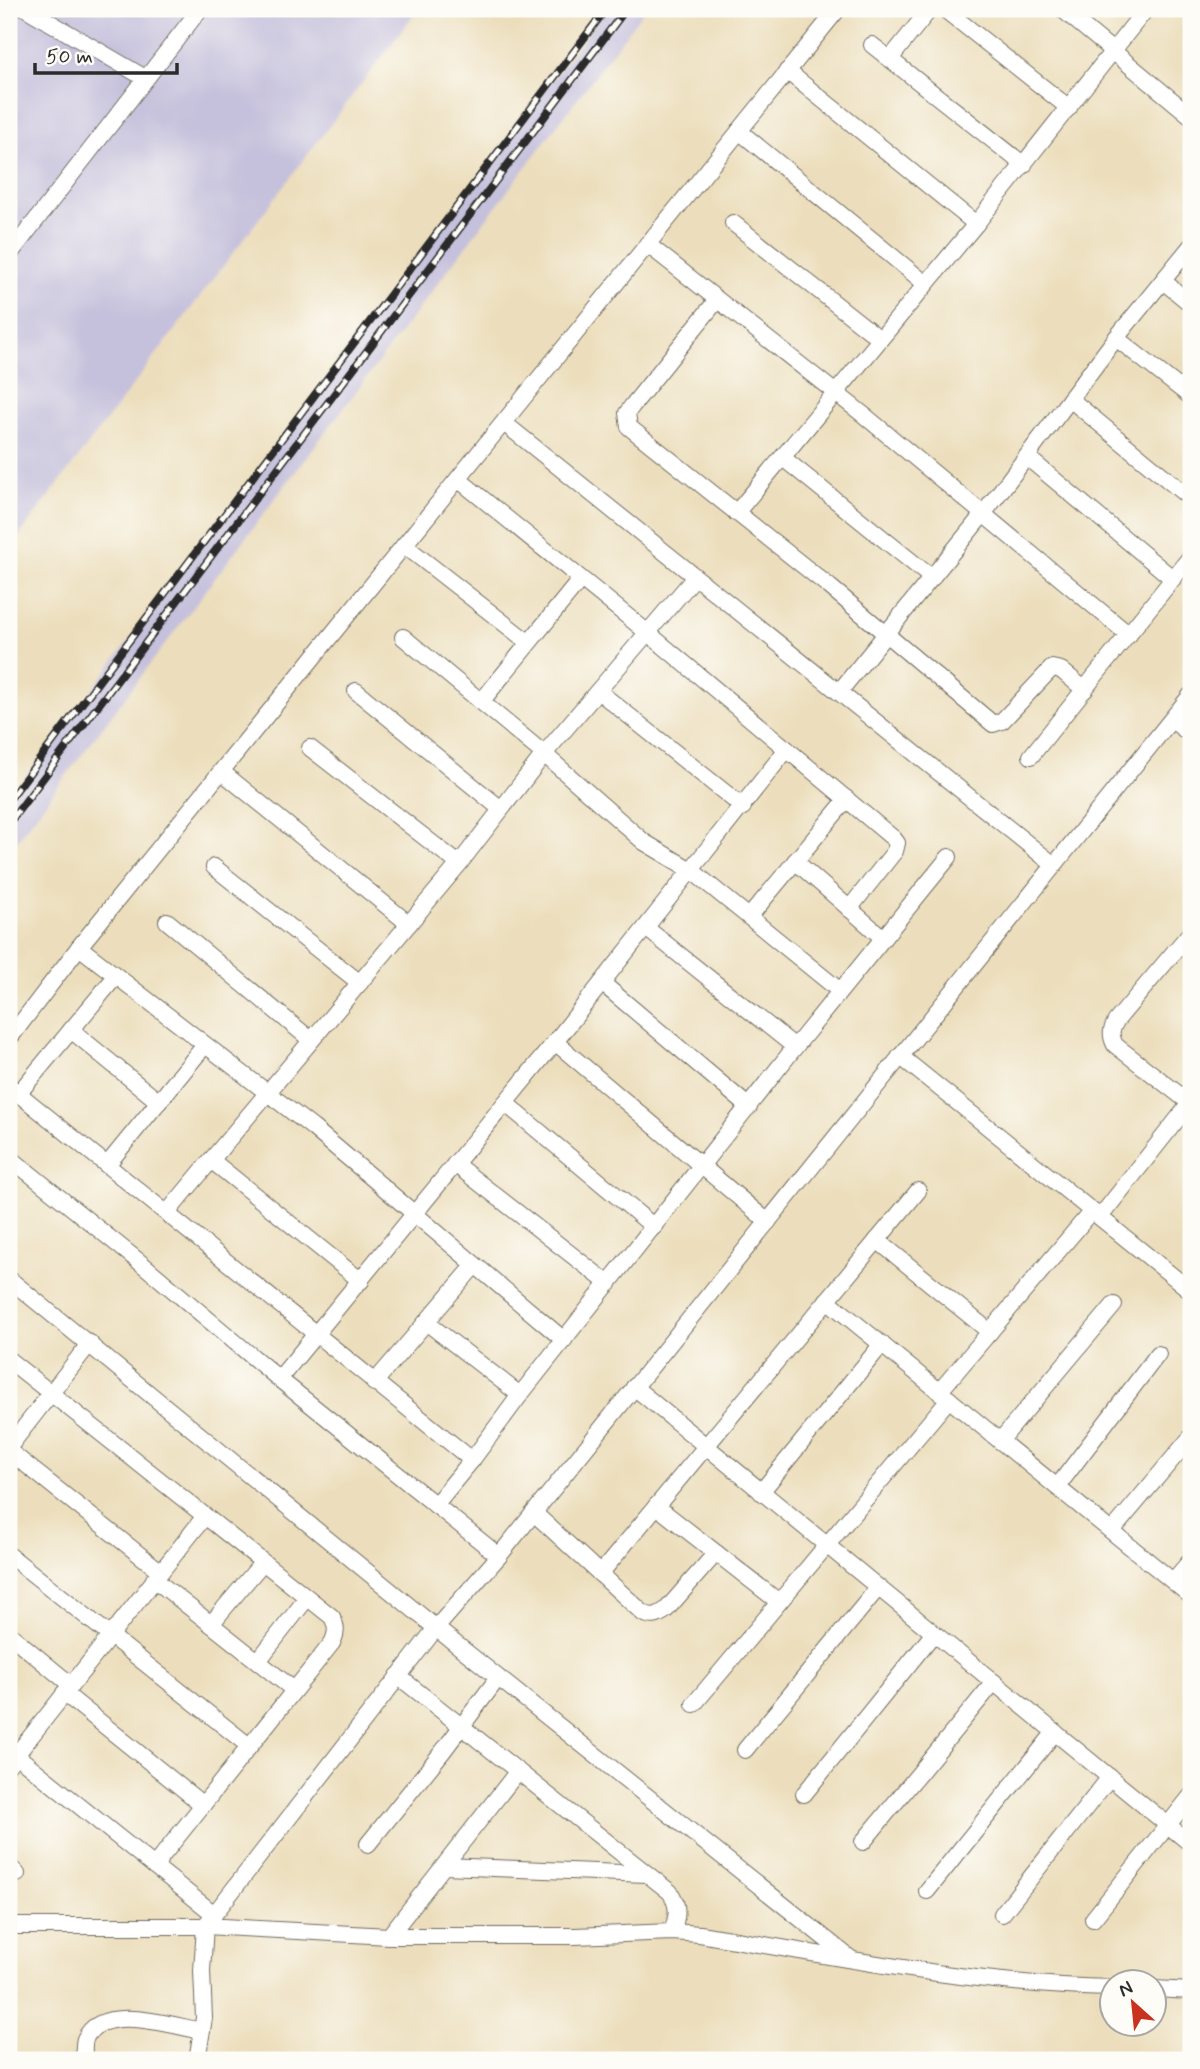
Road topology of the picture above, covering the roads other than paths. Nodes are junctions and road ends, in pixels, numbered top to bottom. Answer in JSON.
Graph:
{"nodes":[{"id":1,"x":27,"y":9,"type":"edge"},
{"id":2,"x":200,"y":9,"type":"edge"},
{"id":3,"x":838,"y":9,"type":"edge"},
{"id":4,"x":930,"y":9,"type":"edge"},
{"id":5,"x":944,"y":9,"type":"edge"},
{"id":6,"x":1062,"y":9,"type":"edge"},
{"id":7,"x":1146,"y":9,"type":"edge"},
{"id":8,"x":872,"y":45,"type":"dead end"},
{"id":9,"x":1114,"y":51,"type":"junction"},
{"id":10,"x":890,"y":59,"type":"junction"},
{"id":11,"x":788,"y":71,"type":"junction"},
{"id":12,"x":145,"y":78,"type":"junction"},
{"id":13,"x":1069,"y":108,"type":"junction"},
{"id":14,"x":1191,"y":116,"type":"edge"},
{"id":15,"x":739,"y":131,"type":"junction"},
{"id":16,"x":1024,"y":165,"type":"junction"},
{"id":17,"x":733,"y":223,"type":"dead end"},
{"id":18,"x":976,"y":224,"type":"junction"},
{"id":19,"x":647,"y":244,"type":"junction"},
{"id":20,"x":1191,"y":246,"type":"edge"},
{"id":21,"x":9,"y":255,"type":"edge"},
{"id":22,"x":1163,"y":281,"type":"junction"},
{"id":23,"x":926,"y":284,"type":"junction"},
{"id":24,"x":717,"y":300,"type":"junction"},
{"id":25,"x":1191,"y":304,"type":"edge"},
{"id":26,"x":1116,"y":338,"type":"junction"},
{"id":27,"x":880,"y":339,"type":"junction"},
{"id":28,"x":836,"y":394,"type":"junction"},
{"id":29,"x":1191,"y":397,"type":"edge"},
{"id":30,"x":1070,"y":399,"type":"junction"},
{"id":31,"x":503,"y":423,"type":"junction"},
{"id":32,"x":1027,"y":457,"type":"junction"},
{"id":33,"x":783,"y":458,"type":"junction"},
{"id":34,"x":458,"y":479,"type":"junction"},
{"id":35,"x":1191,"y":499,"type":"edge"},
{"id":36,"x":736,"y":513,"type":"junction"},
{"id":37,"x":984,"y":513,"type":"junction"},
{"id":38,"x":404,"y":545,"type":"junction"},
{"id":39,"x":1191,"y":556,"type":"edge"},
{"id":40,"x":695,"y":577,"type":"junction"},
{"id":41,"x":932,"y":578,"type":"junction"},
{"id":42,"x":1172,"y":578,"type":"junction"},
{"id":43,"x":580,"y":580,"type":"junction"},
{"id":44,"x":648,"y":633,"type":"junction"},
{"id":45,"x":886,"y":635,"type":"junction"},
{"id":46,"x":1129,"y":635,"type":"junction"},
{"id":47,"x":403,"y":637,"type":"dead end"},
{"id":48,"x":528,"y":642,"type":"junction"},
{"id":49,"x":1085,"y":690,"type":"junction"},
{"id":50,"x":356,"y":691,"type":"dead end"},
{"id":51,"x":598,"y":691,"type":"junction"},
{"id":52,"x":839,"y":692,"type":"junction"},
{"id":53,"x":1191,"y":695,"type":"edge"},
{"id":54,"x":481,"y":702,"type":"junction"},
{"id":55,"x":1172,"y":720,"type":"junction"},
{"id":56,"x":1191,"y":735,"type":"edge"},
{"id":57,"x":310,"y":748,"type":"dead end"},
{"id":58,"x":787,"y":749,"type":"junction"},
{"id":59,"x":544,"y":754,"type":"junction"},
{"id":60,"x":1031,"y":756,"type":"dead end"},
{"id":61,"x":222,"y":772,"type":"junction"},
{"id":62,"x":847,"y":799,"type":"junction"},
{"id":63,"x":743,"y":807,"type":"junction"},
{"id":64,"x":501,"y":808,"type":"junction"},
{"id":65,"x":949,"y":857,"type":"dead end"},
{"id":66,"x":795,"y":862,"type":"junction"},
{"id":67,"x":459,"y":864,"type":"junction"},
{"id":68,"x":1055,"y":865,"type":"junction"},
{"id":69,"x":214,"y":867,"type":"dead end"},
{"id":70,"x":691,"y":870,"type":"junction"},
{"id":71,"x":849,"y":909,"type":"junction"},
{"id":72,"x":749,"y":917,"type":"junction"},
{"id":73,"x":167,"y":921,"type":"dead end"},
{"id":74,"x":409,"y":924,"type":"junction"},
{"id":75,"x":646,"y":928,"type":"junction"},
{"id":76,"x":1191,"y":932,"type":"edge"},
{"id":77,"x":883,"y":938,"type":"junction"},
{"id":78,"x":79,"y":947,"type":"junction"},
{"id":79,"x":116,"y":976,"type":"junction"},
{"id":80,"x":360,"y":983,"type":"junction"},
{"id":81,"x":602,"y":983,"type":"junction"},
{"id":82,"x":841,"y":992,"type":"junction"},
{"id":83,"x":71,"y":1030,"type":"junction"},
{"id":84,"x":9,"y":1038,"type":"edge"},
{"id":85,"x":311,"y":1040,"type":"junction"},
{"id":86,"x":555,"y":1042,"type":"junction"},
{"id":87,"x":205,"y":1045,"type":"junction"},
{"id":88,"x":795,"y":1047,"type":"junction"},
{"id":89,"x":900,"y":1056,"type":"junction"},
{"id":90,"x":13,"y":1090,"type":"edge"},
{"id":91,"x":266,"y":1093,"type":"junction"},
{"id":92,"x":159,"y":1102,"type":"junction"},
{"id":93,"x":1191,"y":1102,"type":"edge"},
{"id":94,"x":505,"y":1103,"type":"junction"},
{"id":95,"x":749,"y":1107,"type":"junction"},
{"id":96,"x":9,"y":1157,"type":"edge"},
{"id":97,"x":211,"y":1160,"type":"junction"},
{"id":98,"x":456,"y":1164,"type":"junction"},
{"id":99,"x":107,"y":1165,"type":"junction"},
{"id":100,"x":702,"y":1167,"type":"junction"},
{"id":101,"x":918,"y":1191,"type":"dead end"},
{"id":102,"x":167,"y":1213,"type":"junction"},
{"id":103,"x":414,"y":1214,"type":"junction"},
{"id":104,"x":1096,"y":1214,"type":"junction"},
{"id":105,"x":768,"y":1222,"type":"junction"},
{"id":106,"x":654,"y":1227,"type":"junction"},
{"id":107,"x":877,"y":1240,"type":"junction"},
{"id":108,"x":475,"y":1265,"type":"junction"},
{"id":109,"x":9,"y":1279,"type":"edge"},
{"id":110,"x":361,"y":1281,"type":"junction"},
{"id":111,"x":609,"y":1284,"type":"junction"},
{"id":112,"x":1191,"y":1291,"type":"edge"},
{"id":113,"x":827,"y":1300,"type":"junction"},
{"id":114,"x":1114,"y":1305,"type":"dead end"},
{"id":115,"x":426,"y":1322,"type":"junction"},
{"id":116,"x":990,"y":1332,"type":"junction"},
{"id":117,"x":317,"y":1334,"type":"junction"},
{"id":118,"x":564,"y":1340,"type":"junction"},
{"id":119,"x":90,"y":1343,"type":"junction"},
{"id":120,"x":882,"y":1344,"type":"junction"},
{"id":121,"x":1158,"y":1354,"type":"dead end"},
{"id":122,"x":9,"y":1360,"type":"edge"},
{"id":123,"x":279,"y":1380,"type":"junction"},
{"id":124,"x":374,"y":1383,"type":"junction"},
{"id":125,"x":634,"y":1387,"type":"junction"},
{"id":126,"x":51,"y":1392,"type":"junction"},
{"id":127,"x":520,"y":1395,"type":"junction"},
{"id":128,"x":944,"y":1396,"type":"junction"},
{"id":129,"x":1191,"y":1437,"type":"edge"},
{"id":130,"x":1000,"y":1441,"type":"junction"},
{"id":131,"x":706,"y":1446,"type":"junction"},
{"id":132,"x":9,"y":1449,"type":"edge"},
{"id":133,"x":472,"y":1460,"type":"junction"},
{"id":134,"x":1057,"y":1487,"type":"junction"},
{"id":135,"x":761,"y":1492,"type":"junction"},
{"id":136,"x":435,"y":1505,"type":"junction"},
{"id":137,"x":656,"y":1506,"type":"junction"},
{"id":138,"x":534,"y":1513,"type":"junction"},
{"id":139,"x":205,"y":1516,"type":"junction"},
{"id":140,"x":1112,"y":1531,"type":"junction"},
{"id":141,"x":827,"y":1545,"type":"junction"},
{"id":142,"x":716,"y":1553,"type":"junction"},
{"id":143,"x":9,"y":1555,"type":"edge"},
{"id":144,"x":499,"y":1556,"type":"junction"},
{"id":145,"x":1191,"y":1560,"type":"edge"},
{"id":146,"x":263,"y":1562,"type":"junction"},
{"id":147,"x":600,"y":1574,"type":"junction"},
{"id":148,"x":157,"y":1575,"type":"junction"},
{"id":149,"x":1173,"y":1581,"type":"junction"},
{"id":150,"x":878,"y":1588,"type":"junction"},
{"id":151,"x":1191,"y":1596,"type":"edge"},
{"id":152,"x":307,"y":1598,"type":"junction"},
{"id":153,"x":779,"y":1602,"type":"junction"},
{"id":154,"x":211,"y":1624,"type":"junction"},
{"id":155,"x":436,"y":1628,"type":"junction"},
{"id":156,"x":934,"y":1633,"type":"junction"},
{"id":157,"x":9,"y":1634,"type":"edge"},
{"id":158,"x":110,"y":1635,"type":"junction"},
{"id":159,"x":258,"y":1661,"type":"junction"},
{"id":160,"x":398,"y":1676,"type":"junction"},
{"id":161,"x":498,"y":1678,"type":"junction"},
{"id":162,"x":994,"y":1682,"type":"junction"},
{"id":163,"x":68,"y":1689,"type":"junction"},
{"id":164,"x":294,"y":1690,"type":"junction"},
{"id":165,"x":694,"y":1703,"type":"dead end"},
{"id":166,"x":460,"y":1726,"type":"junction"},
{"id":167,"x":1055,"y":1732,"type":"junction"},
{"id":168,"x":249,"y":1746,"type":"junction"},
{"id":169,"x":745,"y":1750,"type":"dead end"},
{"id":170,"x":12,"y":1760,"type":"edge"},
{"id":171,"x":518,"y":1771,"type":"junction"},
{"id":172,"x":1110,"y":1777,"type":"junction"},
{"id":173,"x":804,"y":1794,"type":"dead end"},
{"id":174,"x":1191,"y":1796,"type":"edge"},
{"id":175,"x":203,"y":1805,"type":"junction"},
{"id":176,"x":1168,"y":1825,"type":"junction"},
{"id":177,"x":863,"y":1842,"type":"dead end"},
{"id":178,"x":368,"y":1844,"type":"dead end"},
{"id":179,"x":1191,"y":1844,"type":"edge"},
{"id":180,"x":154,"y":1866,"type":"junction"},
{"id":181,"x":444,"y":1866,"type":"junction"},
{"id":182,"x":647,"y":1874,"type":"junction"},
{"id":183,"x":928,"y":1891,"type":"dead end"},
{"id":184,"x":1002,"y":1914,"type":"dead end"},
{"id":185,"x":1093,"y":1919,"type":"dead end"},
{"id":186,"x":209,"y":1920,"type":"junction"},
{"id":187,"x":9,"y":1926,"type":"edge"},
{"id":188,"x":672,"y":1932,"type":"junction"},
{"id":189,"x":389,"y":1936,"type":"junction"},
{"id":190,"x":853,"y":1961,"type":"junction"},
{"id":191,"x":1098,"y":1988,"type":"edge"},
{"id":192,"x":1168,"y":1990,"type":"edge"},
{"id":193,"x":1191,"y":1991,"type":"edge"},
{"id":194,"x":202,"y":2031,"type":"junction"},
{"id":195,"x":83,"y":2060,"type":"edge"},
{"id":196,"x":197,"y":2060,"type":"edge"}],
"edges":[{"from":1,"to":12,"type":"street"},
{"from":2,"to":12,"type":"street"},
{"from":3,"to":11,"type":"street"},
{"from":4,"to":10,"type":"street"},
{"from":5,"to":13,"type":"street"},
{"from":6,"to":9,"type":"street"},
{"from":7,"to":9,"type":"street"},
{"from":8,"to":10,"type":"street"},
{"from":9,"to":13,"type":"street"},
{"from":9,"to":14,"type":"street"},
{"from":10,"to":16,"type":"street"},
{"from":11,"to":15,"type":"street"},
{"from":11,"to":18,"type":"street"},
{"from":12,"to":21,"type":"street"},
{"from":13,"to":16,"type":"street"},
{"from":15,"to":19,"type":"street"},
{"from":15,"to":23,"type":"street"},
{"from":16,"to":18,"type":"street"},
{"from":17,"to":27,"type":"street"},
{"from":18,"to":23,"type":"street"},
{"from":19,"to":24,"type":"street"},
{"from":19,"to":31,"type":"street"},
{"from":20,"to":22,"type":"street"},
{"from":22,"to":25,"type":"street"},
{"from":22,"to":26,"type":"street"},
{"from":23,"to":27,"type":"street"},
{"from":24,"to":28,"type":"street"},
{"from":24,"to":36,"type":"street"},
{"from":26,"to":29,"type":"street"},
{"from":26,"to":30,"type":"street"},
{"from":27,"to":28,"type":"street"},
{"from":28,"to":33,"type":"street"},
{"from":28,"to":37,"type":"street"},
{"from":30,"to":32,"type":"street"},
{"from":30,"to":35,"type":"street"},
{"from":31,"to":34,"type":"street"},
{"from":31,"to":40,"type":"street"},
{"from":32,"to":37,"type":"street"},
{"from":32,"to":42,"type":"street"},
{"from":33,"to":36,"type":"street"},
{"from":33,"to":41,"type":"street"},
{"from":34,"to":38,"type":"street"},
{"from":34,"to":43,"type":"street"},
{"from":36,"to":45,"type":"street"},
{"from":37,"to":41,"type":"street"},
{"from":37,"to":46,"type":"street"},
{"from":38,"to":48,"type":"street"},
{"from":38,"to":61,"type":"street"},
{"from":39,"to":42,"type":"street"},
{"from":40,"to":44,"type":"street"},
{"from":40,"to":52,"type":"street"},
{"from":41,"to":45,"type":"street"},
{"from":42,"to":46,"type":"street"},
{"from":43,"to":44,"type":"street"},
{"from":43,"to":48,"type":"street"},
{"from":44,"to":51,"type":"street"},
{"from":44,"to":58,"type":"street"},
{"from":45,"to":49,"type":"street"},
{"from":45,"to":52,"type":"street"},
{"from":46,"to":49,"type":"street"},
{"from":47,"to":54,"type":"street"},
{"from":48,"to":54,"type":"street"},
{"from":49,"to":60,"type":"street"},
{"from":50,"to":64,"type":"street"},
{"from":51,"to":59,"type":"street"},
{"from":51,"to":63,"type":"street"},
{"from":52,"to":68,"type":"street"},
{"from":53,"to":55,"type":"street"},
{"from":54,"to":59,"type":"street"},
{"from":55,"to":56,"type":"street"},
{"from":55,"to":68,"type":"street"},
{"from":57,"to":67,"type":"street"},
{"from":58,"to":62,"type":"street"},
{"from":58,"to":63,"type":"street"},
{"from":59,"to":64,"type":"street"},
{"from":59,"to":70,"type":"street"},
{"from":61,"to":74,"type":"street"},
{"from":61,"to":78,"type":"street"},
{"from":62,"to":66,"type":"street"},
{"from":62,"to":71,"type":"street"},
{"from":63,"to":70,"type":"street"},
{"from":64,"to":67,"type":"street"},
{"from":65,"to":77,"type":"street"},
{"from":66,"to":71,"type":"street"},
{"from":66,"to":72,"type":"street"},
{"from":67,"to":74,"type":"street"},
{"from":68,"to":89,"type":"street"},
{"from":69,"to":80,"type":"street"},
{"from":70,"to":72,"type":"street"},
{"from":70,"to":75,"type":"street"},
{"from":71,"to":77,"type":"street"},
{"from":72,"to":82,"type":"street"},
{"from":73,"to":85,"type":"street"},
{"from":74,"to":80,"type":"street"},
{"from":75,"to":81,"type":"street"},
{"from":75,"to":88,"type":"street"},
{"from":76,"to":93,"type":"street"},
{"from":77,"to":82,"type":"street"},
{"from":78,"to":79,"type":"street"},
{"from":78,"to":84,"type":"street"},
{"from":79,"to":83,"type":"street"},
{"from":79,"to":87,"type":"street"},
{"from":80,"to":85,"type":"street"},
{"from":81,"to":86,"type":"street"},
{"from":81,"to":95,"type":"street"},
{"from":82,"to":88,"type":"street"},
{"from":83,"to":90,"type":"street"},
{"from":83,"to":92,"type":"street"},
{"from":85,"to":91,"type":"street"},
{"from":86,"to":94,"type":"street"},
{"from":86,"to":100,"type":"street"},
{"from":87,"to":91,"type":"street"},
{"from":87,"to":92,"type":"street"},
{"from":88,"to":95,"type":"street"},
{"from":89,"to":104,"type":"street"},
{"from":89,"to":105,"type":"street"},
{"from":90,"to":99,"type":"street"},
{"from":91,"to":97,"type":"street"},
{"from":91,"to":103,"type":"street"},
{"from":92,"to":99,"type":"street"},
{"from":93,"to":104,"type":"street"},
{"from":94,"to":98,"type":"street"},
{"from":94,"to":106,"type":"street"},
{"from":95,"to":100,"type":"street"},
{"from":96,"to":123,"type":"street"},
{"from":97,"to":102,"type":"street"},
{"from":97,"to":110,"type":"street"},
{"from":98,"to":103,"type":"street"},
{"from":98,"to":111,"type":"street"},
{"from":99,"to":102,"type":"street"},
{"from":100,"to":105,"type":"street"},
{"from":100,"to":106,"type":"street"},
{"from":101,"to":107,"type":"street"},
{"from":102,"to":117,"type":"street"},
{"from":103,"to":108,"type":"street"},
{"from":103,"to":110,"type":"street"},
{"from":104,"to":112,"type":"street"},
{"from":104,"to":116,"type":"street"},
{"from":105,"to":125,"type":"street"},
{"from":106,"to":111,"type":"street"},
{"from":107,"to":113,"type":"street"},
{"from":107,"to":116,"type":"street"},
{"from":108,"to":115,"type":"street"},
{"from":108,"to":118,"type":"street"},
{"from":109,"to":119,"type":"street"},
{"from":110,"to":117,"type":"street"},
{"from":111,"to":118,"type":"street"},
{"from":113,"to":120,"type":"street"},
{"from":113,"to":131,"type":"street"},
{"from":114,"to":130,"type":"street"},
{"from":115,"to":124,"type":"street"},
{"from":115,"to":127,"type":"street"},
{"from":116,"to":128,"type":"street"},
{"from":117,"to":123,"type":"street"},
{"from":117,"to":124,"type":"street"},
{"from":118,"to":127,"type":"street"},
{"from":119,"to":126,"type":"street"},
{"from":119,"to":155,"type":"street"},
{"from":120,"to":128,"type":"street"},
{"from":120,"to":135,"type":"street"},
{"from":121,"to":134,"type":"street"},
{"from":122,"to":126,"type":"street"},
{"from":123,"to":136,"type":"street"},
{"from":124,"to":133,"type":"street"},
{"from":125,"to":131,"type":"street"},
{"from":125,"to":138,"type":"street"},
{"from":126,"to":132,"type":"street"},
{"from":126,"to":139,"type":"street"},
{"from":127,"to":133,"type":"street"},
{"from":128,"to":130,"type":"street"},
{"from":128,"to":141,"type":"street"},
{"from":129,"to":140,"type":"street"},
{"from":130,"to":134,"type":"street"},
{"from":131,"to":135,"type":"street"},
{"from":131,"to":137,"type":"street"},
{"from":132,"to":148,"type":"street"},
{"from":133,"to":136,"type":"street"},
{"from":134,"to":140,"type":"street"},
{"from":135,"to":141,"type":"street"},
{"from":136,"to":144,"type":"street"},
{"from":137,"to":142,"type":"street"},
{"from":137,"to":147,"type":"street"},
{"from":138,"to":144,"type":"street"},
{"from":138,"to":147,"type":"street"},
{"from":139,"to":146,"type":"street"},
{"from":139,"to":148,"type":"street"},
{"from":140,"to":149,"type":"street"},
{"from":141,"to":150,"type":"street"},
{"from":141,"to":153,"type":"street"},
{"from":142,"to":147,"type":"street"},
{"from":142,"to":153,"type":"street"},
{"from":143,"to":158,"type":"street"},
{"from":144,"to":155,"type":"street"},
{"from":145,"to":149,"type":"street"},
{"from":146,"to":152,"type":"street"},
{"from":146,"to":154,"type":"street"},
{"from":148,"to":154,"type":"street"},
{"from":148,"to":158,"type":"street"},
{"from":149,"to":151,"type":"street"},
{"from":150,"to":156,"type":"street"},
{"from":150,"to":169,"type":"street"},
{"from":152,"to":159,"type":"street"},
{"from":152,"to":164,"type":"street"},
{"from":153,"to":165,"type":"street"},
{"from":154,"to":159,"type":"street"},
{"from":155,"to":160,"type":"street"},
{"from":155,"to":161,"type":"street"},
{"from":156,"to":162,"type":"street"},
{"from":156,"to":173,"type":"street"},
{"from":157,"to":163,"type":"street"},
{"from":158,"to":163,"type":"street"},
{"from":158,"to":168,"type":"street"},
{"from":159,"to":164,"type":"street"},
{"from":160,"to":166,"type":"street"},
{"from":160,"to":186,"type":"street"},
{"from":161,"to":166,"type":"street"},
{"from":161,"to":190,"type":"street"},
{"from":162,"to":167,"type":"street"},
{"from":162,"to":177,"type":"street"},
{"from":163,"to":170,"type":"street"},
{"from":163,"to":175,"type":"street"},
{"from":164,"to":168,"type":"street"},
{"from":166,"to":171,"type":"street"},
{"from":166,"to":178,"type":"street"},
{"from":167,"to":172,"type":"street"},
{"from":167,"to":183,"type":"street"},
{"from":168,"to":175,"type":"street"},
{"from":170,"to":180,"type":"street"},
{"from":171,"to":181,"type":"street"},
{"from":171,"to":182,"type":"street"},
{"from":172,"to":176,"type":"street"},
{"from":172,"to":184,"type":"street"},
{"from":174,"to":176,"type":"street"},
{"from":175,"to":180,"type":"street"},
{"from":176,"to":179,"type":"street"},
{"from":176,"to":185,"type":"street"},
{"from":180,"to":186,"type":"street"},
{"from":181,"to":182,"type":"street"},
{"from":181,"to":189,"type":"street"},
{"from":182,"to":188,"type":"street"},
{"from":186,"to":187,"type":"street"},
{"from":186,"to":189,"type":"street"},
{"from":186,"to":194,"type":"street"},
{"from":188,"to":189,"type":"street"},
{"from":188,"to":190,"type":"street"},
{"from":190,"to":191,"type":"street"},
{"from":192,"to":193,"type":"street"},
{"from":194,"to":195,"type":"street"},
{"from":194,"to":196,"type":"street"}]}
